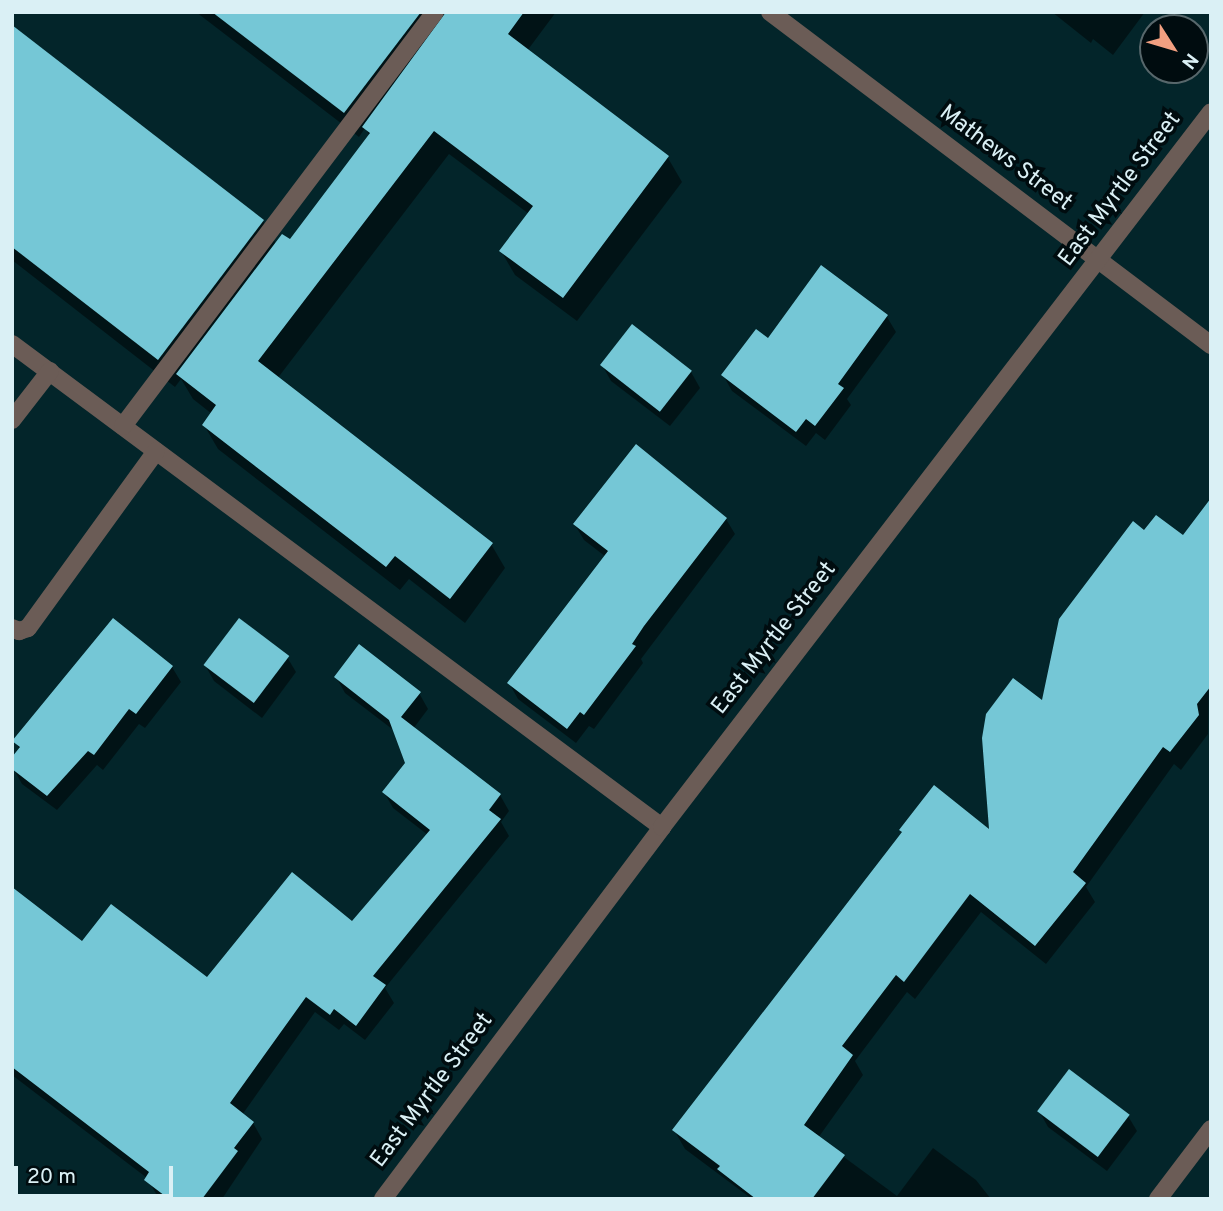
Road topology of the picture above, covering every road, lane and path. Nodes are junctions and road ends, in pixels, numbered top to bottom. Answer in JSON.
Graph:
{"nodes":[{"id":1,"x":435,"y":12,"type":"edge"},
{"id":2,"x":770,"y":12,"type":"edge"},
{"id":3,"x":1211,"y":113,"type":"edge"},
{"id":4,"x":1098,"y":259,"type":"junction"},
{"id":5,"x":12,"y":344,"type":"edge"},
{"id":6,"x":1211,"y":345,"type":"edge"},
{"id":7,"x":50,"y":371,"type":"junction"},
{"id":8,"x":12,"y":420,"type":"edge"},
{"id":9,"x":123,"y":426,"type":"junction"},
{"id":10,"x":156,"y":451,"type":"junction"},
{"id":11,"x":12,"y":628,"type":"edge"},
{"id":12,"x":662,"y":827,"type":"junction"},
{"id":13,"x":1211,"y":1129,"type":"edge"},
{"id":14,"x":383,"y":1199,"type":"edge"},
{"id":15,"x":1158,"y":1199,"type":"edge"}],
"edges":[{"from":1,"to":9,"type":"street"},
{"from":2,"to":4,"type":"street","name":"Mathews Street"},
{"from":3,"to":4,"type":"street","name":"East Myrtle Street"},
{"from":4,"to":6,"type":"street","name":"Mathews Street"},
{"from":4,"to":12,"type":"street","name":"East Myrtle Street"},
{"from":5,"to":7,"type":"street"},
{"from":7,"to":8,"type":"street"},
{"from":7,"to":9,"type":"street"},
{"from":9,"to":10,"type":"street"},
{"from":10,"to":11,"type":"street"},
{"from":10,"to":12,"type":"street"},
{"from":12,"to":14,"type":"street","name":"East Myrtle Street"},
{"from":13,"to":15,"type":"street"}]}
